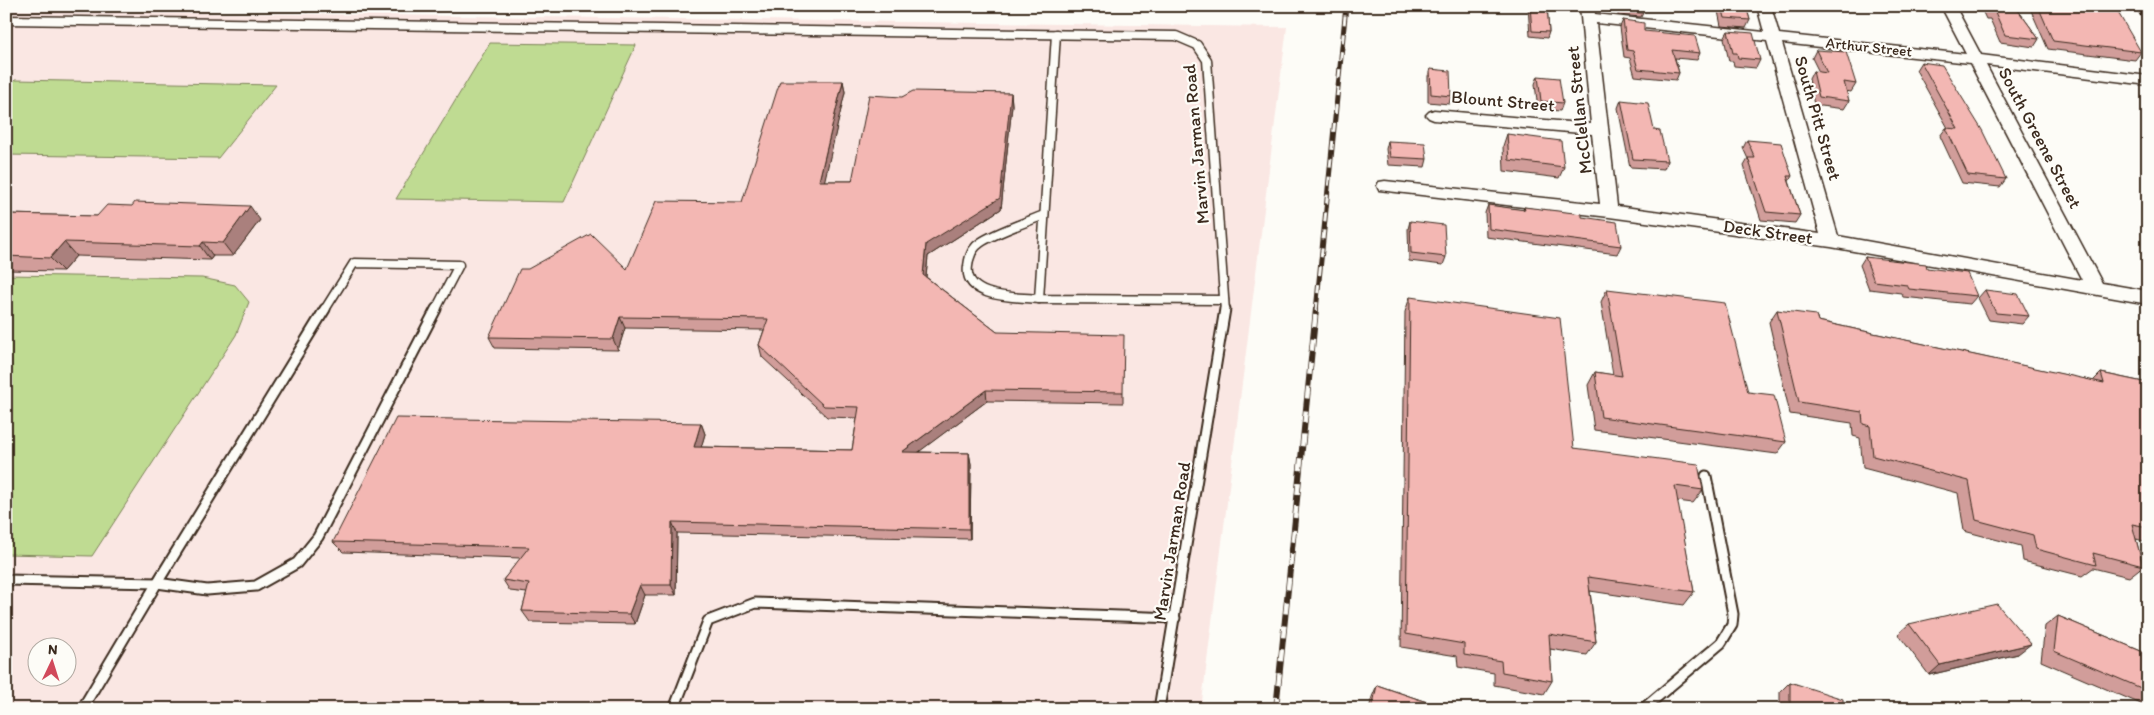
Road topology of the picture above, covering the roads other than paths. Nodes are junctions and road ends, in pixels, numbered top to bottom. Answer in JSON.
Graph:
{"nodes":[{"id":1,"x":1764,"y":6,"type":"edge"},
{"id":2,"x":1948,"y":6,"type":"edge"},
{"id":3,"x":2143,"y":6,"type":"edge"},
{"id":4,"x":1588,"y":12,"type":"edge"},
{"id":5,"x":2148,"y":15,"type":"edge"},
{"id":6,"x":6,"y":20,"type":"edge"},
{"id":7,"x":1056,"y":34,"type":"junction"},
{"id":8,"x":1774,"y":37,"type":"junction"},
{"id":9,"x":1976,"y":59,"type":"junction"},
{"id":10,"x":2148,"y":81,"type":"edge"},
{"id":11,"x":1434,"y":115,"type":"dead end"},
{"id":12,"x":1599,"y":130,"type":"junction"},
{"id":13,"x":1384,"y":186,"type":"dead end"},
{"id":14,"x":1609,"y":211,"type":"junction"},
{"id":15,"x":1044,"y":215,"type":"junction"},
{"id":16,"x":1831,"y":241,"type":"junction"},
{"id":17,"x":2096,"y":289,"type":"junction"},
{"id":18,"x":1039,"y":298,"type":"junction"},
{"id":19,"x":2148,"y":298,"type":"edge"},
{"id":20,"x":1224,"y":300,"type":"junction"},
{"id":21,"x":1706,"y":476,"type":"dead end"},
{"id":22,"x":6,"y":580,"type":"edge"},
{"id":23,"x":158,"y":583,"type":"junction"},
{"id":24,"x":1175,"y":618,"type":"junction"},
{"id":25,"x":82,"y":709,"type":"edge"},
{"id":26,"x":674,"y":709,"type":"edge"},
{"id":27,"x":1159,"y":709,"type":"edge"},
{"id":28,"x":1643,"y":709,"type":"edge"}],
"edges":[{"from":1,"to":8,"type":"street","name":"South Pitt Street"},
{"from":2,"to":9,"type":"street","name":"South Greene Street"},
{"from":3,"to":5,"type":"street"},
{"from":4,"to":8,"type":"street","name":"Arthur Street"},
{"from":4,"to":12,"type":"street","name":"McClellan Street"},
{"from":6,"to":7,"type":"lane","name":"Marvin Jarman Road"},
{"from":7,"to":15,"type":"lane"},
{"from":7,"to":20,"type":"lane","name":"Marvin Jarman Road"},
{"from":8,"to":9,"type":"street","name":"Arthur Street"},
{"from":8,"to":16,"type":"street","name":"South Pitt Street"},
{"from":9,"to":10,"type":"street","name":"Arthur Street"},
{"from":9,"to":17,"type":"street","name":"South Greene Street"},
{"from":11,"to":12,"type":"street","name":"Blount Street"},
{"from":12,"to":14,"type":"street","name":"McClellan Street"},
{"from":13,"to":14,"type":"street","name":"Deck Street"},
{"from":14,"to":16,"type":"street","name":"Deck Street"},
{"from":15,"to":18,"type":"lane"},
{"from":15,"to":18,"type":"lane"},
{"from":16,"to":17,"type":"street","name":"Deck Street"},
{"from":17,"to":19,"type":"street","name":"Deck Street"},
{"from":18,"to":20,"type":"lane"},
{"from":20,"to":24,"type":"lane","name":"Marvin Jarman Road"},
{"from":21,"to":28,"type":"lane"},
{"from":22,"to":23,"type":"lane"},
{"from":23,"to":23,"type":"lane"},
{"from":23,"to":25,"type":"lane"},
{"from":24,"to":26,"type":"lane"},
{"from":24,"to":27,"type":"lane","name":"Marvin Jarman Road"}]}
